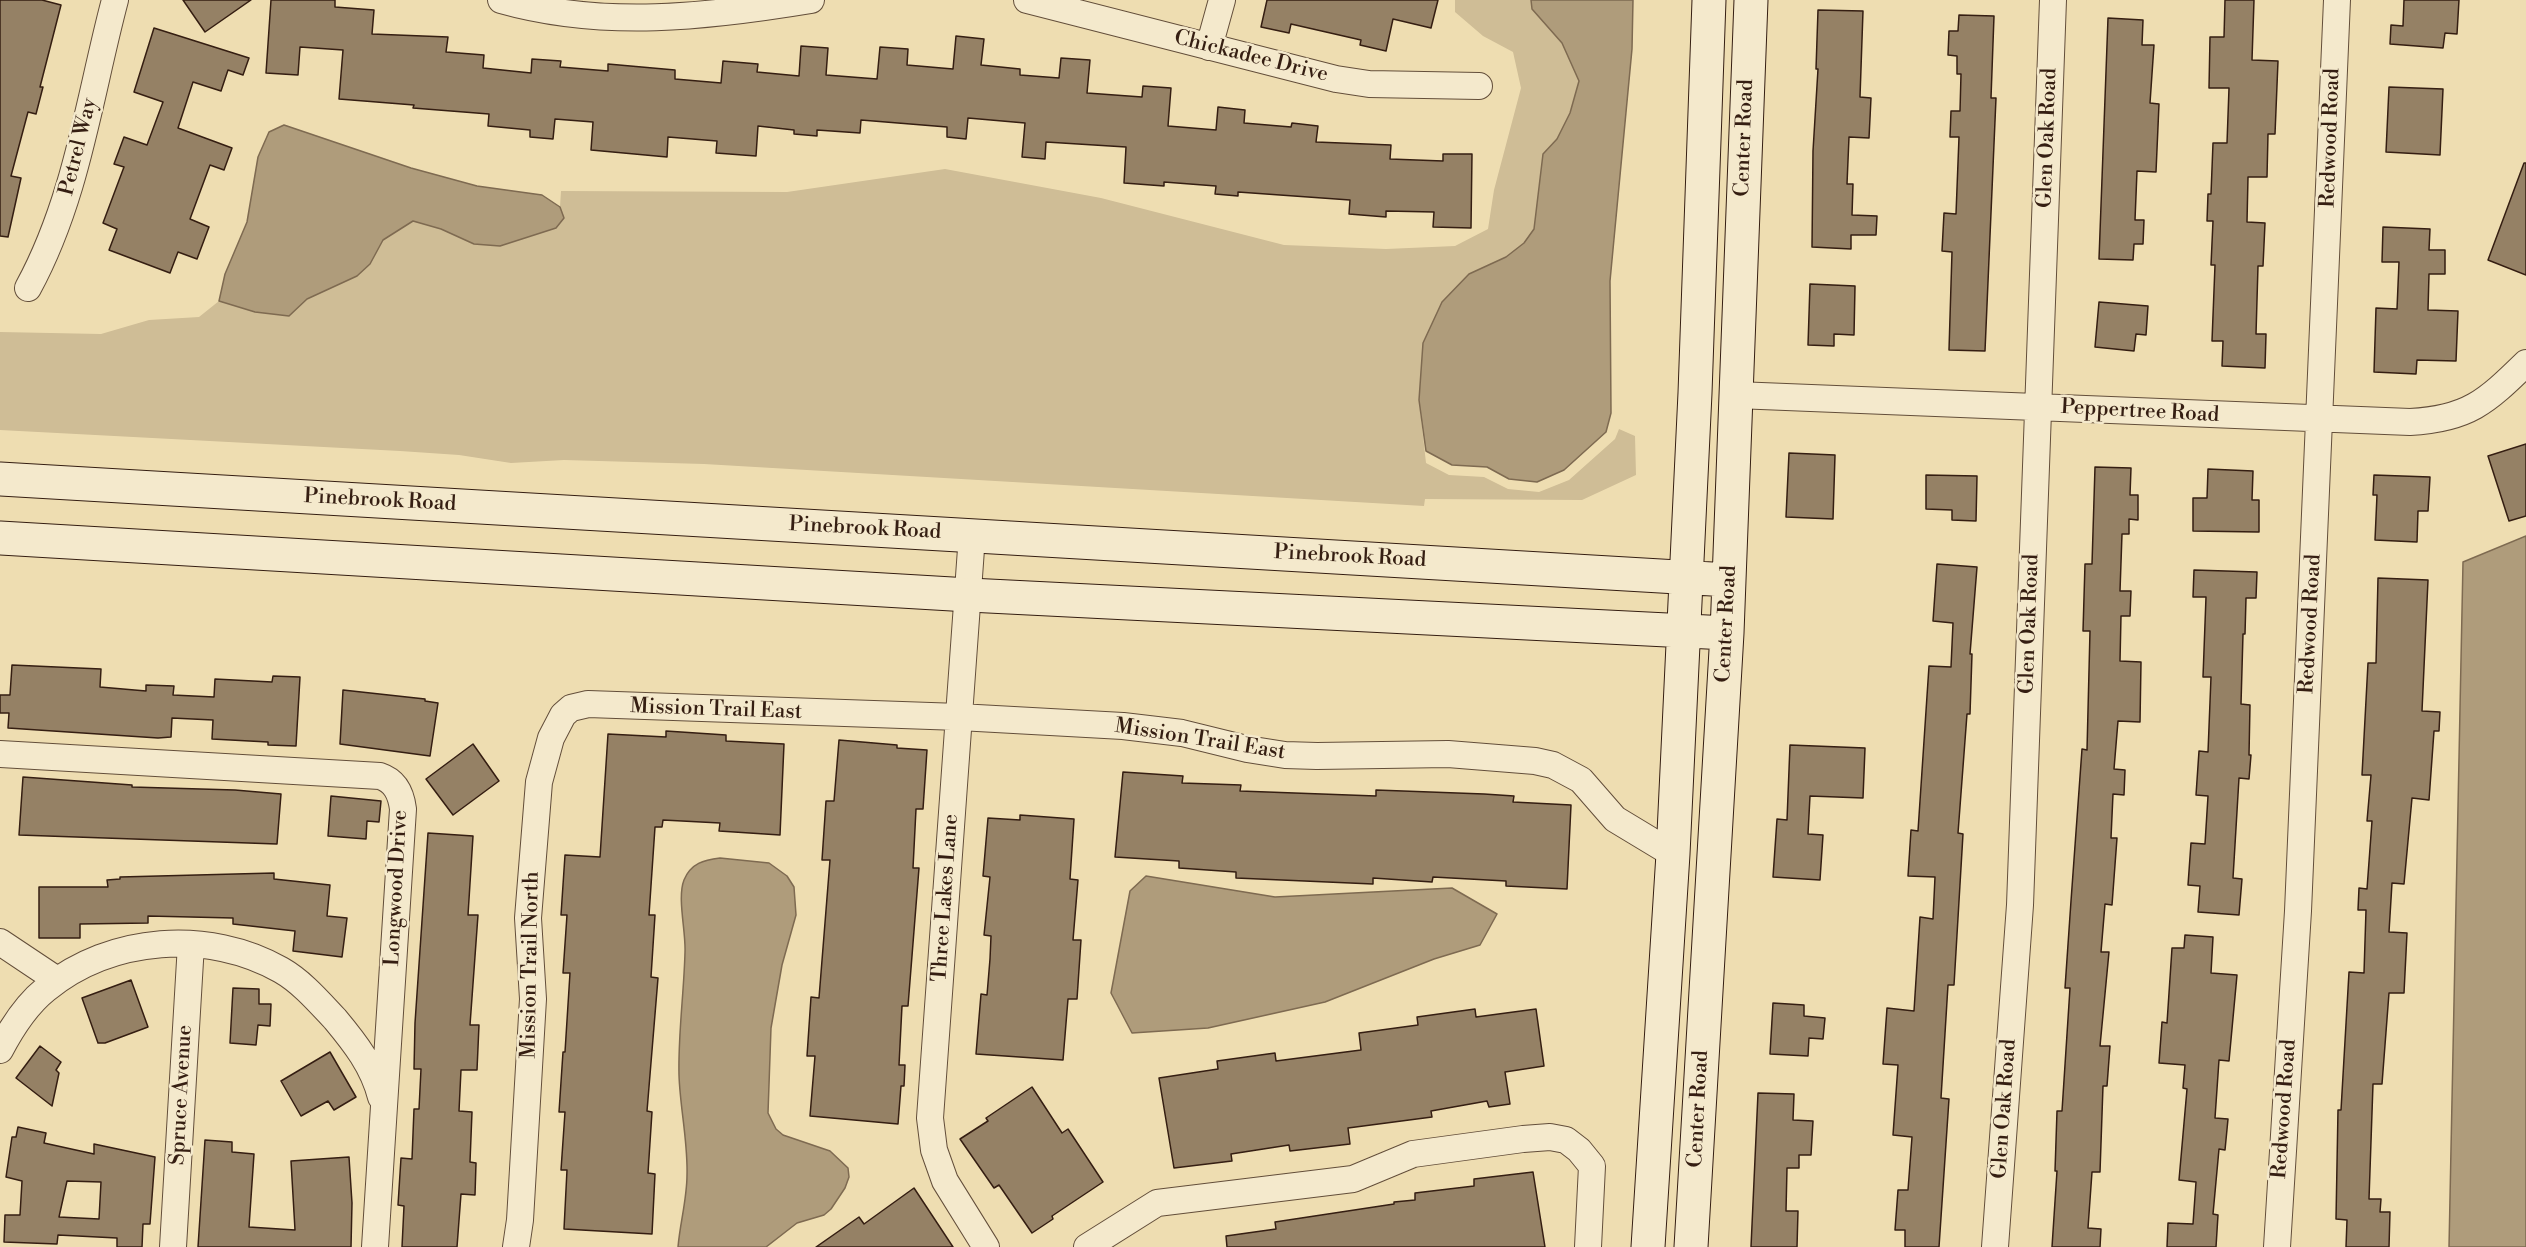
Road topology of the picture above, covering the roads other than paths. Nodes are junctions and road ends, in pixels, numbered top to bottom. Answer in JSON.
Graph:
{"nodes":[{"id":1,"x":115,"y":0,"type":"edge"},
{"id":2,"x":501,"y":0,"type":"edge"},
{"id":3,"x":811,"y":0,"type":"edge"},
{"id":4,"x":1027,"y":0,"type":"edge"},
{"id":5,"x":1222,"y":0,"type":"edge"},
{"id":6,"x":1709,"y":0,"type":"edge"},
{"id":7,"x":1751,"y":0,"type":"edge"},
{"id":8,"x":2053,"y":0,"type":"edge"},
{"id":9,"x":2337,"y":0,"type":"edge"},
{"id":10,"x":1209,"y":47,"type":"junction"},
{"id":11,"x":1479,"y":86,"type":"dead end"},
{"id":12,"x":28,"y":288,"type":"dead end"},
{"id":13,"x":2526,"y":363,"type":"edge"},
{"id":14,"x":1736,"y":395,"type":"junction"},
{"id":15,"x":2037,"y":407,"type":"junction"},
{"id":16,"x":2320,"y":420,"type":"junction"},
{"id":17,"x":0,"y":479,"type":"edge"},
{"id":18,"x":972,"y":535,"type":"junction"},
{"id":19,"x":0,"y":538,"type":"edge"},
{"id":20,"x":1686,"y":578,"type":"junction"},
{"id":21,"x":1729,"y":580,"type":"junction"},
{"id":22,"x":969,"y":595,"type":"junction"},
{"id":23,"x":1683,"y":631,"type":"junction"},
{"id":24,"x":1727,"y":633,"type":"junction"},
{"id":25,"x":588,"y":704,"type":"joint"},
{"id":26,"x":959,"y":717,"type":"junction"},
{"id":27,"x":0,"y":753,"type":"edge"},
{"id":28,"x":1673,"y":854,"type":"junction"},
{"id":29,"x":0,"y":942,"type":"edge"},
{"id":30,"x":191,"y":944,"type":"junction"},
{"id":31,"x":57,"y":981,"type":"junction"},
{"id":32,"x":0,"y":1050,"type":"edge"},
{"id":33,"x":383,"y":1118,"type":"junction"},
{"id":34,"x":173,"y":1247,"type":"edge"},
{"id":35,"x":375,"y":1247,"type":"edge"},
{"id":36,"x":516,"y":1247,"type":"edge"},
{"id":37,"x":986,"y":1247,"type":"edge"},
{"id":38,"x":1087,"y":1247,"type":"edge"},
{"id":39,"x":1588,"y":1247,"type":"edge"},
{"id":40,"x":1648,"y":1247,"type":"edge"},
{"id":41,"x":1690,"y":1247,"type":"edge"},
{"id":42,"x":1995,"y":1247,"type":"edge"},
{"id":43,"x":2277,"y":1247,"type":"edge"}],
"edges":[{"from":1,"to":12,"type":"street","name":"Petrel Way"},
{"from":2,"to":3,"type":"street"},
{"from":4,"to":10,"type":"street","name":"Chickadee Drive"},
{"from":5,"to":10,"type":"street"},
{"from":6,"to":20,"type":"street","name":"Center Road"},
{"from":7,"to":14,"type":"street","name":"Center Road"},
{"from":8,"to":15,"type":"street","name":"Glen Oak Road"},
{"from":9,"to":16,"type":"street","name":"Redwood Road"},
{"from":10,"to":11,"type":"street","name":"Chickadee Drive"},
{"from":13,"to":16,"type":"street","name":"Peppertree Road"},
{"from":14,"to":15,"type":"street","name":"Peppertree Road"},
{"from":14,"to":21,"type":"street","name":"Center Road"},
{"from":15,"to":16,"type":"street","name":"Peppertree Road"},
{"from":15,"to":42,"type":"street","name":"Glen Oak Road"},
{"from":16,"to":43,"type":"street","name":"Redwood Road"},
{"from":17,"to":18,"type":"street","name":"Pinebrook Road"},
{"from":18,"to":20,"type":"street","name":"Pinebrook Road"},
{"from":18,"to":22,"type":"street","name":"Three Lakes Lane"},
{"from":19,"to":22,"type":"street"},
{"from":20,"to":21,"type":"street","name":"Pinebrook Road"},
{"from":20,"to":23,"type":"street","name":"Center Road"},
{"from":21,"to":24,"type":"street","name":"Center Road"},
{"from":22,"to":23,"type":"street"},
{"from":22,"to":26,"type":"street","name":"Three Lakes Lane"},
{"from":23,"to":24,"type":"street"},
{"from":23,"to":28,"type":"street","name":"Center Road"},
{"from":24,"to":41,"type":"street","name":"Center Road"},
{"from":25,"to":26,"type":"street","name":"Mission Trail East"},
{"from":25,"to":36,"type":"street","name":"Mission Trail North"},
{"from":26,"to":28,"type":"street","name":"Mission Trail East"},
{"from":26,"to":37,"type":"street","name":"Three Lakes Lane"},
{"from":27,"to":33,"type":"street","name":"Longwood Drive"},
{"from":28,"to":40,"type":"street","name":"Center Road"},
{"from":29,"to":31,"type":"street"},
{"from":30,"to":31,"type":"street"},
{"from":30,"to":33,"type":"street"},
{"from":30,"to":34,"type":"street","name":"Spruce Avenue"},
{"from":31,"to":32,"type":"street"},
{"from":33,"to":35,"type":"street","name":"Longwood Drive"},
{"from":38,"to":39,"type":"street"}]}
